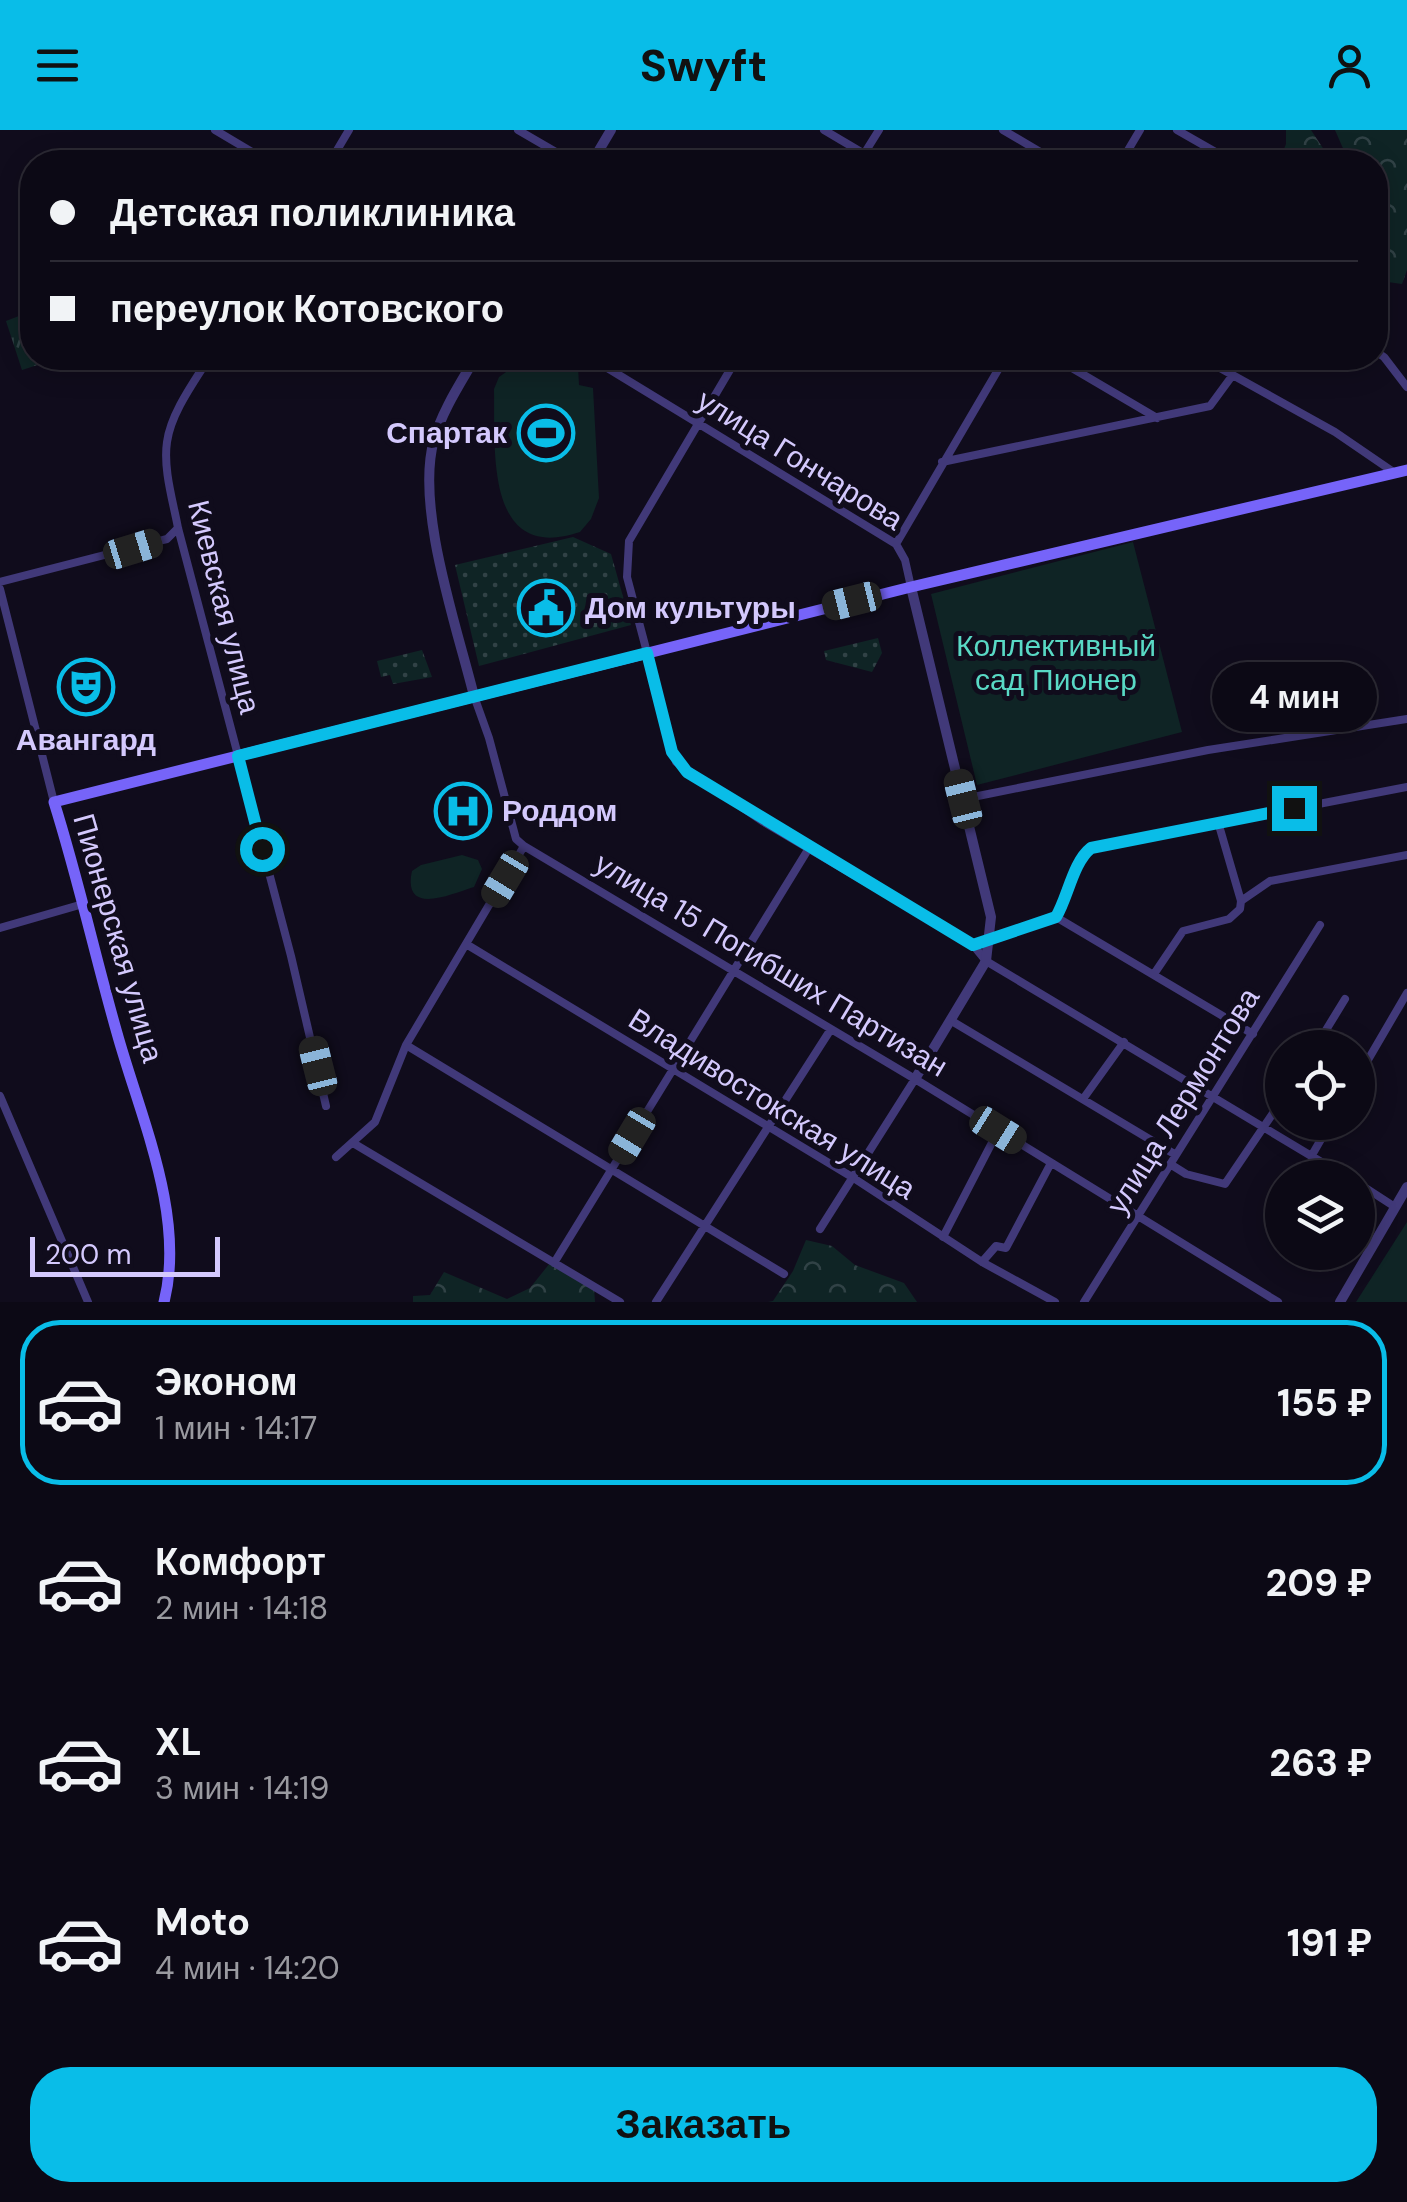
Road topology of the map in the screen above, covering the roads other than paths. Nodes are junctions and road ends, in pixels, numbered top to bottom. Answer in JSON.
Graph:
{"nodes":[{"id":1,"x":215,"y":130,"type":"edge"},
{"id":2,"x":518,"y":130,"type":"edge"},
{"id":3,"x":824,"y":130,"type":"edge"},
{"id":4,"x":1004,"y":130,"type":"edge"},
{"id":5,"x":1177,"y":130,"type":"edge"},
{"id":6,"x":248,"y":150,"type":"edge"},
{"id":7,"x":552,"y":150,"type":"edge"},
{"id":8,"x":850,"y":150,"type":"edge"},
{"id":9,"x":1036,"y":150,"type":"edge"},
{"id":10,"x":1212,"y":150,"type":"edge"},
{"id":11,"x":1388,"y":362,"type":"edge"},
{"id":12,"x":202,"y":370,"type":"edge"},
{"id":13,"x":468,"y":370,"type":"edge"},
{"id":14,"x":611,"y":370,"type":"edge"},
{"id":15,"x":730,"y":370,"type":"edge"},
{"id":16,"x":998,"y":370,"type":"edge"},
{"id":17,"x":1075,"y":370,"type":"edge"},
{"id":18,"x":1222,"y":370,"type":"edge"},
{"id":19,"x":1232,"y":376,"type":"junction"},
{"id":20,"x":1407,"y":387,"type":"edge"},
{"id":21,"x":1156,"y":418,"type":"junction"},
{"id":22,"x":697,"y":423,"type":"junction"},
{"id":23,"x":942,"y":462,"type":"junction"},
{"id":24,"x":1407,"y":470,"type":"edge"},
{"id":25,"x":1392,"y":471,"type":"junction"},
{"id":26,"x":178,"y":528,"type":"junction"},
{"id":27,"x":896,"y":544,"type":"junction"},
{"id":28,"x":0,"y":586,"type":"edge"},
{"id":29,"x":911,"y":586,"type":"junction"},
{"id":30,"x":647,"y":653,"type":"junction"},
{"id":31,"x":474,"y":696,"type":"junction"},
{"id":32,"x":1407,"y":719,"type":"edge"},
{"id":33,"x":238,"y":756,"type":"junction"},
{"id":34,"x":1407,"y":787,"type":"edge"},
{"id":35,"x":963,"y":799,"type":"junction"},
{"id":36,"x":54,"y":802,"type":"junction"},
{"id":37,"x":1218,"y":822,"type":"junction"},
{"id":38,"x":524,"y":846,"type":"junction"},
{"id":39,"x":809,"y":848,"type":"junction"},
{"id":40,"x":1407,"y":856,"type":"edge"},
{"id":41,"x":1241,"y":901,"type":"junction"},
{"id":42,"x":82,"y":904,"type":"junction"},
{"id":43,"x":1056,"y":917,"type":"junction"},
{"id":44,"x":1320,"y":925,"type":"dead end"},
{"id":45,"x":0,"y":928,"type":"edge"},
{"id":46,"x":991,"y":940,"type":"junction"},
{"id":47,"x":466,"y":944,"type":"junction"},
{"id":48,"x":973,"y":945,"type":"junction"},
{"id":49,"x":986,"y":960,"type":"junction"},
{"id":50,"x":733,"y":971,"type":"junction"},
{"id":51,"x":1154,"y":974,"type":"junction"},
{"id":52,"x":1407,"y":992,"type":"edge"},
{"id":53,"x":1345,"y":999,"type":"dead end"},
{"id":54,"x":950,"y":1020,"type":"junction"},
{"id":55,"x":831,"y":1029,"type":"junction"},
{"id":56,"x":1326,"y":1030,"type":"edge"},
{"id":57,"x":1253,"y":1034,"type":"junction"},
{"id":58,"x":1124,"y":1042,"type":"junction"},
{"id":59,"x":406,"y":1045,"type":"junction"},
{"id":60,"x":1375,"y":1048,"type":"edge"},
{"id":61,"x":674,"y":1069,"type":"junction"},
{"id":62,"x":915,"y":1080,"type":"junction"},
{"id":63,"x":0,"y":1096,"type":"edge"},
{"id":64,"x":1215,"y":1096,"type":"junction"},
{"id":65,"x":1083,"y":1100,"type":"junction"},
{"id":66,"x":326,"y":1106,"type":"dead end"},
{"id":67,"x":768,"y":1126,"type":"junction"},
{"id":68,"x":1265,"y":1127,"type":"edge"},
{"id":69,"x":1265,"y":1129,"type":"edge"},
{"id":70,"x":998,"y":1130,"type":"junction"},
{"id":71,"x":1286,"y":1140,"type":"edge"},
{"id":72,"x":1321,"y":1140,"type":"edge"},
{"id":73,"x":353,"y":1143,"type":"junction"},
{"id":74,"x":1176,"y":1155,"type":"junction"},
{"id":75,"x":1312,"y":1155,"type":"junction"},
{"id":76,"x":336,"y":1157,"type":"dead end"},
{"id":77,"x":1320,"y":1160,"type":"edge"},
{"id":78,"x":1051,"y":1164,"type":"junction"},
{"id":79,"x":1170,"y":1164,"type":"junction"},
{"id":80,"x":612,"y":1170,"type":"junction"},
{"id":81,"x":852,"y":1177,"type":"junction"},
{"id":82,"x":1407,"y":1187,"type":"edge"},
{"id":83,"x":1375,"y":1195,"type":"edge"},
{"id":84,"x":1395,"y":1207,"type":"junction"},
{"id":85,"x":1135,"y":1216,"type":"junction"},
{"id":86,"x":704,"y":1226,"type":"junction"},
{"id":87,"x":820,"y":1229,"type":"dead end"},
{"id":88,"x":943,"y":1237,"type":"junction"},
{"id":89,"x":982,"y":1262,"type":"junction"},
{"id":90,"x":554,"y":1263,"type":"junction"},
{"id":91,"x":784,"y":1274,"type":"dead end"},
{"id":92,"x":88,"y":1302,"type":"edge"},
{"id":93,"x":164,"y":1302,"type":"edge"},
{"id":94,"x":620,"y":1302,"type":"edge"},
{"id":95,"x":656,"y":1302,"type":"edge"},
{"id":96,"x":1055,"y":1302,"type":"edge"},
{"id":97,"x":1084,"y":1302,"type":"edge"},
{"id":98,"x":1278,"y":1302,"type":"edge"},
{"id":99,"x":1340,"y":1302,"type":"edge"}],
"edges":[{"from":1,"to":6,"type":"street"},
{"from":2,"to":7,"type":"street"},
{"from":3,"to":8,"type":"street"},
{"from":4,"to":9,"type":"street"},
{"from":5,"to":10,"type":"street"},
{"from":11,"to":20,"type":"street"},
{"from":12,"to":26,"type":"street","name":"Киевская улица"},
{"from":13,"to":31,"type":"street"},
{"from":14,"to":22,"type":"street","name":"улица Гончарова"},
{"from":15,"to":22,"type":"street"},
{"from":16,"to":23,"type":"street"},
{"from":17,"to":21,"type":"street"},
{"from":18,"to":19,"type":"street"},
{"from":19,"to":21,"type":"street"},
{"from":19,"to":25,"type":"street"},
{"from":21,"to":23,"type":"street"},
{"from":22,"to":27,"type":"street","name":"улица Гончарова"},
{"from":22,"to":30,"type":"street"},
{"from":23,"to":27,"type":"street"},
{"from":24,"to":25,"type":"main road"},
{"from":25,"to":29,"type":"main road"},
{"from":26,"to":28,"type":"street"},
{"from":26,"to":33,"type":"street","name":"Киевская улица"},
{"from":27,"to":29,"type":"street","name":"улица Гончарова"},
{"from":28,"to":36,"type":"street","name":"Пионерская улица"},
{"from":29,"to":30,"type":"main road"},
{"from":29,"to":35,"type":"street"},
{"from":30,"to":31,"type":"main road"},
{"from":30,"to":39,"type":"street"},
{"from":31,"to":33,"type":"main road"},
{"from":31,"to":38,"type":"street"},
{"from":32,"to":35,"type":"street"},
{"from":33,"to":36,"type":"main road"},
{"from":33,"to":66,"type":"street","name":"Киевская улица"},
{"from":34,"to":37,"type":"street"},
{"from":35,"to":46,"type":"street"},
{"from":36,"to":42,"type":"main road","name":"Пионерская улица"},
{"from":37,"to":41,"type":"street"},
{"from":37,"to":43,"type":"street"},
{"from":38,"to":47,"type":"street"},
{"from":38,"to":50,"type":"street","name":"улица 15 Погибших Партизан"},
{"from":39,"to":48,"type":"street"},
{"from":39,"to":50,"type":"street"},
{"from":40,"to":41,"type":"street"},
{"from":41,"to":51,"type":"street"},
{"from":42,"to":45,"type":"street"},
{"from":42,"to":93,"type":"main road","name":"Пионерская улица"},
{"from":43,"to":46,"type":"street"},
{"from":43,"to":51,"type":"street"},
{"from":44,"to":57,"type":"street","name":"улица Лермонтова"},
{"from":46,"to":48,"type":"street"},
{"from":46,"to":49,"type":"street"},
{"from":47,"to":59,"type":"street"},
{"from":47,"to":61,"type":"street","name":"Владивостокская улица"},
{"from":48,"to":49,"type":"street"},
{"from":49,"to":54,"type":"street"},
{"from":49,"to":58,"type":"street"},
{"from":50,"to":55,"type":"street","name":"улица 15 Погибших Партизан"},
{"from":50,"to":61,"type":"street"},
{"from":51,"to":57,"type":"street"},
{"from":52,"to":60,"type":"street"},
{"from":53,"to":56,"type":"street"},
{"from":54,"to":62,"type":"street"},
{"from":54,"to":65,"type":"street"},
{"from":55,"to":62,"type":"street","name":"улица 15 Погибших Партизан"},
{"from":55,"to":67,"type":"street"},
{"from":57,"to":64,"type":"street","name":"улица Лермонтова"},
{"from":58,"to":64,"type":"street"},
{"from":58,"to":65,"type":"street"},
{"from":59,"to":73,"type":"street"},
{"from":59,"to":80,"type":"street"},
{"from":61,"to":67,"type":"street","name":"Владивостокская улица"},
{"from":61,"to":80,"type":"street"},
{"from":62,"to":70,"type":"street","name":"улица 15 Погибших Партизан"},
{"from":62,"to":81,"type":"street"},
{"from":63,"to":92,"type":"street"},
{"from":64,"to":68,"type":"street"},
{"from":64,"to":74,"type":"street","name":"улица Лермонтова"},
{"from":65,"to":74,"type":"street"},
{"from":67,"to":81,"type":"street","name":"Владивостокская улица"},
{"from":67,"to":86,"type":"street"},
{"from":69,"to":79,"type":"street"},
{"from":70,"to":78,"type":"street","name":"улица 15 Погибших Партизан"},
{"from":70,"to":88,"type":"street"},
{"from":71,"to":75,"type":"street"},
{"from":72,"to":75,"type":"street"},
{"from":73,"to":76,"type":"street"},
{"from":73,"to":90,"type":"street"},
{"from":74,"to":79,"type":"street","name":"улица Лермонтова"},
{"from":75,"to":77,"type":"street"},
{"from":78,"to":85,"type":"street","name":"улица 15 Погибших Партизан"},
{"from":78,"to":89,"type":"street"},
{"from":79,"to":85,"type":"street","name":"улица Лермонтова"},
{"from":80,"to":86,"type":"street"},
{"from":80,"to":90,"type":"street"},
{"from":81,"to":87,"type":"street"},
{"from":81,"to":88,"type":"street","name":"Владивостокская улица"},
{"from":82,"to":84,"type":"street"},
{"from":83,"to":84,"type":"street"},
{"from":84,"to":99,"type":"street"},
{"from":85,"to":97,"type":"street","name":"улица Лермонтова"},
{"from":85,"to":98,"type":"street","name":"улица 15 Погибших Партизан"},
{"from":86,"to":91,"type":"street"},
{"from":86,"to":95,"type":"street"},
{"from":88,"to":89,"type":"street","name":"Владивостокская улица"},
{"from":89,"to":96,"type":"street","name":"Владивостокская улица"},
{"from":90,"to":94,"type":"street"}]}
